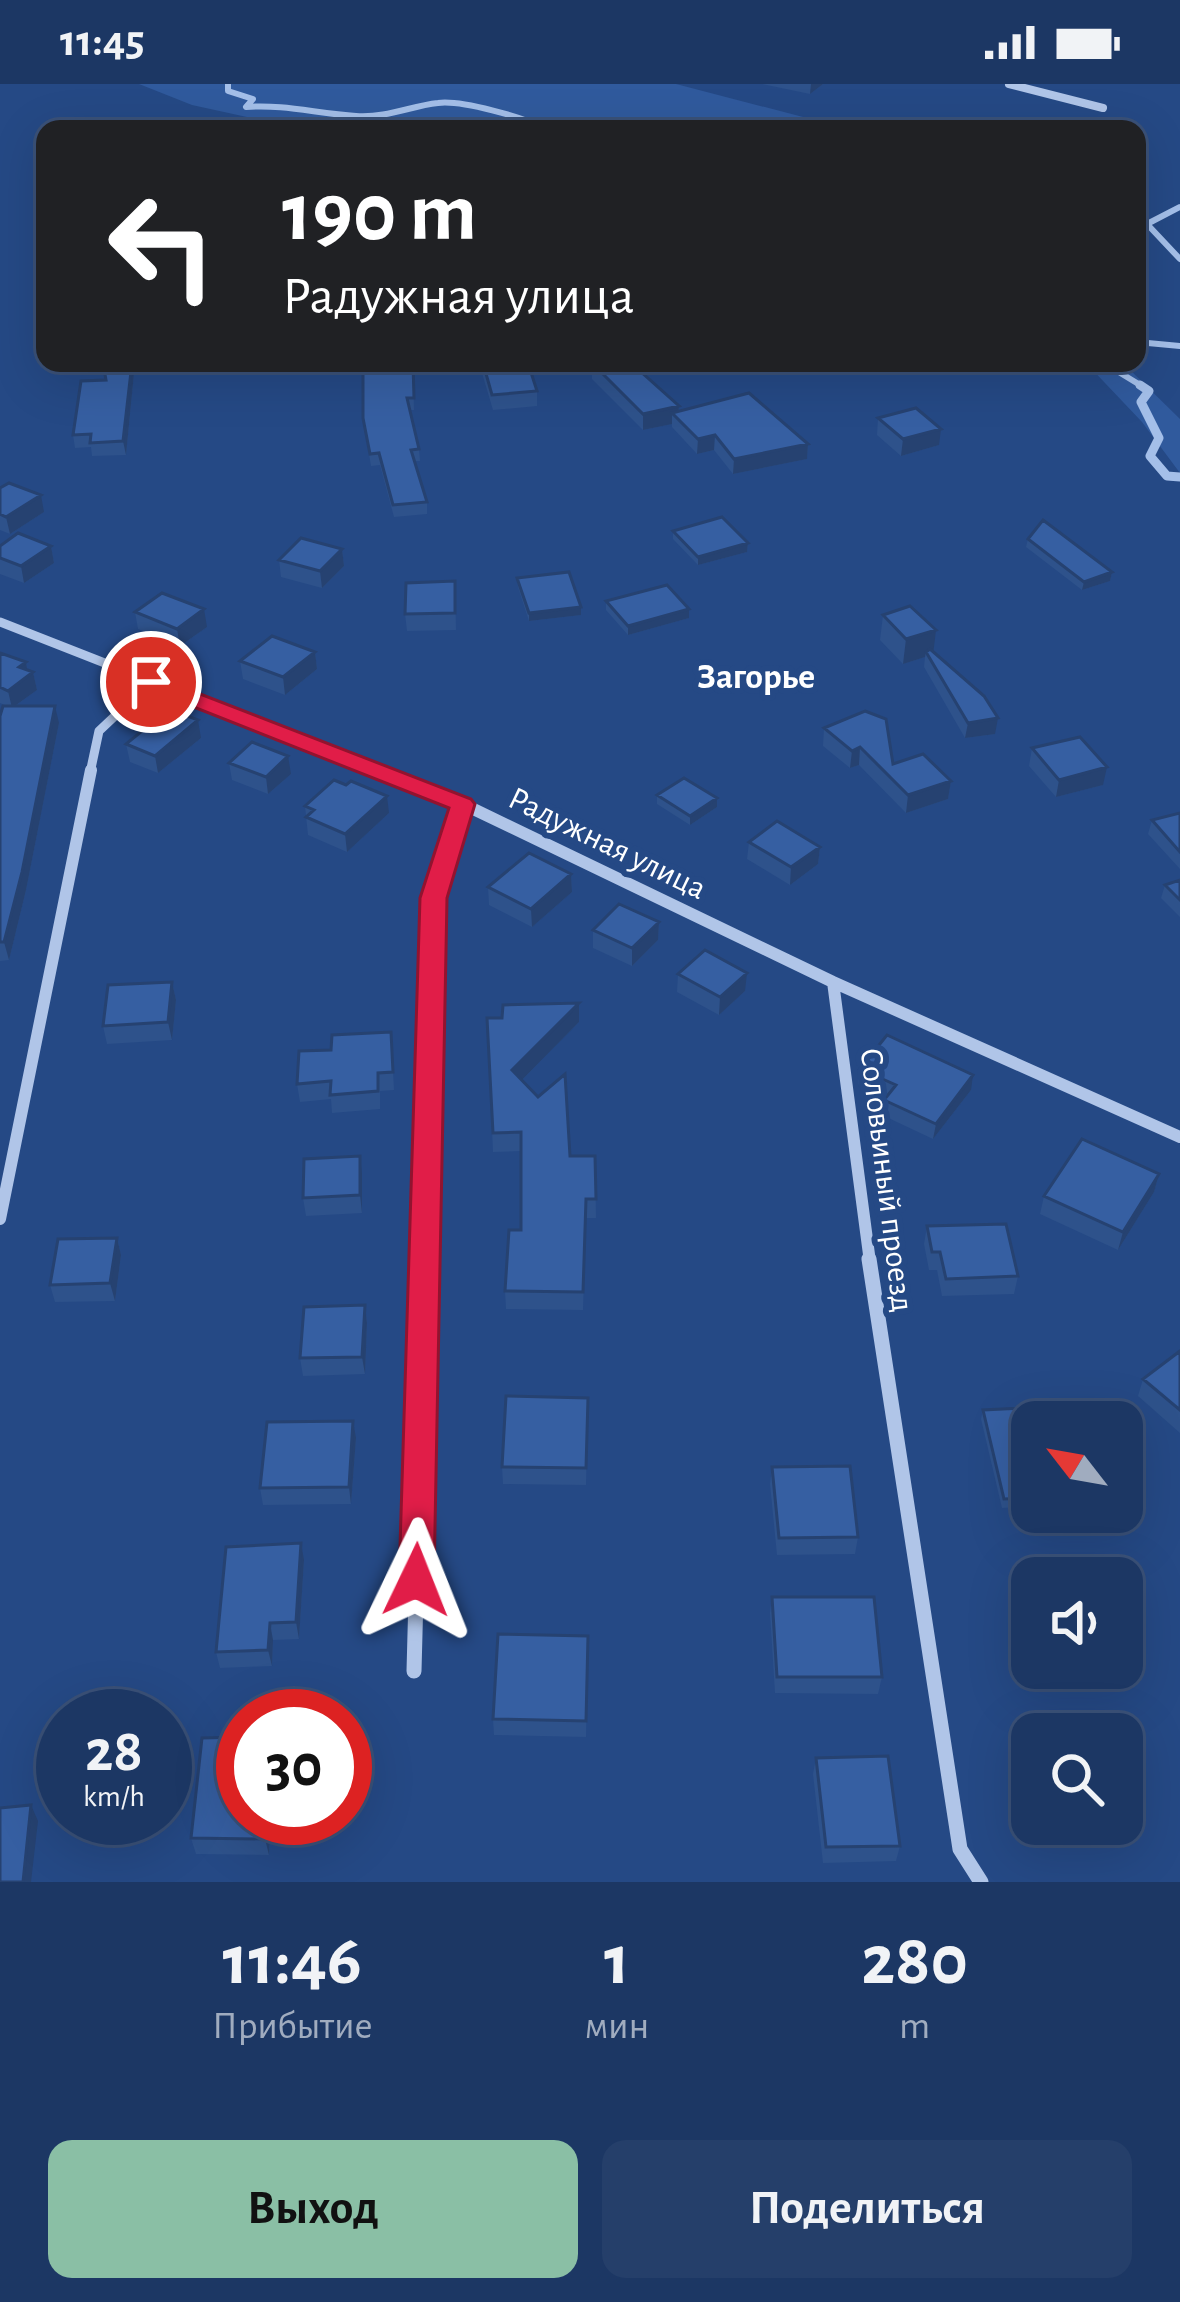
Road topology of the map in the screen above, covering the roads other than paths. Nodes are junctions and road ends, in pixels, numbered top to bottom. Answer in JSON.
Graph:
{"nodes":[{"id":1,"x":1009,"y":84,"type":"edge"},
{"id":2,"x":1103,"y":108,"type":"dead end"},
{"id":3,"x":0,"y":622,"type":"edge"},
{"id":4,"x":151,"y":682,"type":"junction"},
{"id":5,"x":463,"y":804,"type":"junction"},
{"id":6,"x":833,"y":982,"type":"junction"},
{"id":7,"x":1180,"y":1137,"type":"edge"},
{"id":8,"x":0,"y":1220,"type":"edge"},
{"id":9,"x":414,"y":1671,"type":"dead end"},
{"id":10,"x":981,"y":1882,"type":"edge"}],
"edges":[{"from":1,"to":2,"type":"street"},
{"from":3,"to":4,"type":"street","name":"Радужная улица"},
{"from":4,"to":5,"type":"street","name":"Радужная улица"},
{"from":4,"to":8,"type":"street"},
{"from":5,"to":6,"type":"street","name":"Радужная улица"},
{"from":5,"to":9,"type":"street"},
{"from":6,"to":7,"type":"street","name":"Радужная улица"},
{"from":6,"to":10,"type":"street","name":"Соловьиный проезд"}]}
